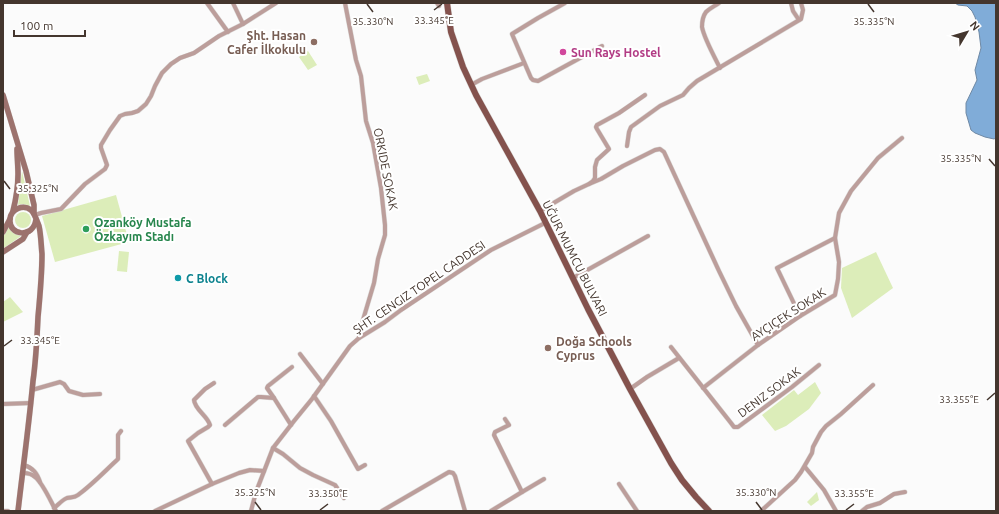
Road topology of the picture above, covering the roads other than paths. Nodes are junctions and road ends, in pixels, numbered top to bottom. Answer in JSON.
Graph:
{"nodes":[{"id":1,"x":208,"y":3,"type":"edge"},
{"id":2,"x":233,"y":3,"type":"edge"},
{"id":3,"x":276,"y":3,"type":"edge"},
{"id":4,"x":345,"y":3,"type":"edge"},
{"id":5,"x":447,"y":3,"type":"edge"},
{"id":6,"x":565,"y":3,"type":"edge"},
{"id":7,"x":719,"y":3,"type":"edge"},
{"id":8,"x":791,"y":3,"type":"edge"},
{"id":9,"x":801,"y":3,"type":"edge"},
{"id":10,"x":799,"y":20,"type":"junction"},
{"id":11,"x":243,"y":24,"type":"junction"},
{"id":12,"x":228,"y":32,"type":"junction"},
{"id":13,"x":602,"y":46,"type":"dead end"},
{"id":14,"x":524,"y":63,"type":"junction"},
{"id":15,"x":720,"y":68,"type":"junction"},
{"id":16,"x":471,"y":85,"type":"junction"},
{"id":17,"x":3,"y":95,"type":"edge"},
{"id":18,"x":645,"y":96,"type":"dead end"},
{"id":19,"x":902,"y":138,"type":"dead end"},
{"id":20,"x":17,"y":142,"type":"junction"},
{"id":21,"x":627,"y":146,"type":"dead end"},
{"id":22,"x":589,"y":184,"type":"junction"},
{"id":23,"x":540,"y":211,"type":"junction"},
{"id":24,"x":13,"y":212,"type":"junction"},
{"id":25,"x":35,"y":216,"type":"junction"},
{"id":26,"x":10,"y":219,"type":"junction"},
{"id":27,"x":545,"y":223,"type":"junction"},
{"id":28,"x":3,"y":232,"type":"edge"},
{"id":29,"x":28,"y":232,"type":"junction"},
{"id":30,"x":648,"y":236,"type":"dead end"},
{"id":31,"x":835,"y":238,"type":"junction"},
{"id":32,"x":41,"y":241,"type":"junction"},
{"id":33,"x":3,"y":252,"type":"edge"},
{"id":34,"x":573,"y":278,"type":"junction"},
{"id":35,"x":800,"y":316,"type":"junction"},
{"id":36,"x":359,"y":338,"type":"junction"},
{"id":37,"x":758,"y":345,"type":"junction"},
{"id":38,"x":671,"y":347,"type":"dead end"},
{"id":39,"x":300,"y":354,"type":"dead end"},
{"id":40,"x":679,"y":358,"type":"junction"},
{"id":41,"x":819,"y":366,"type":"dead end"},
{"id":42,"x":292,"y":367,"type":"dead end"},
{"id":43,"x":214,"y":383,"type":"dead end"},
{"id":44,"x":323,"y":384,"type":"junction"},
{"id":45,"x":873,"y":385,"type":"dead end"},
{"id":46,"x":703,"y":388,"type":"junction"},
{"id":47,"x":630,"y":389,"type":"junction"},
{"id":48,"x":32,"y":390,"type":"junction"},
{"id":49,"x":100,"y":394,"type":"dead end"},
{"id":50,"x":314,"y":396,"type":"junction"},
{"id":51,"x":274,"y":398,"type":"junction"},
{"id":52,"x":31,"y":403,"type":"junction"},
{"id":53,"x":3,"y":404,"type":"edge"},
{"id":54,"x":505,"y":419,"type":"dead end"},
{"id":55,"x":225,"y":425,"type":"dead end"},
{"id":56,"x":291,"y":425,"type":"junction"},
{"id":57,"x":121,"y":431,"type":"dead end"},
{"id":58,"x":273,"y":448,"type":"junction"},
{"id":59,"x":24,"y":465,"type":"junction"},
{"id":60,"x":365,"y":465,"type":"dead end"},
{"id":61,"x":805,"y":467,"type":"junction"},
{"id":62,"x":264,"y":471,"type":"junction"},
{"id":63,"x":23,"y":473,"type":"junction"},
{"id":64,"x":544,"y":479,"type":"dead end"},
{"id":65,"x":212,"y":484,"type":"junction"},
{"id":66,"x":619,"y":484,"type":"dead end"},
{"id":67,"x":42,"y":486,"type":"junction"},
{"id":68,"x":522,"y":492,"type":"junction"},
{"id":69,"x":905,"y":492,"type":"dead end"},
{"id":70,"x":344,"y":498,"type":"dead end"},
{"id":71,"x":55,"y":509,"type":"edge"},
{"id":72,"x":3,"y":511,"type":"edge"},
{"id":73,"x":8,"y":511,"type":"edge"},
{"id":74,"x":18,"y":511,"type":"edge"},
{"id":75,"x":155,"y":511,"type":"edge"},
{"id":76,"x":251,"y":511,"type":"edge"},
{"id":77,"x":382,"y":511,"type":"edge"},
{"id":78,"x":466,"y":511,"type":"edge"},
{"id":79,"x":491,"y":511,"type":"edge"},
{"id":80,"x":637,"y":511,"type":"edge"},
{"id":81,"x":709,"y":511,"type":"edge"},
{"id":82,"x":761,"y":511,"type":"edge"},
{"id":83,"x":836,"y":511,"type":"edge"},
{"id":84,"x":862,"y":511,"type":"edge"}],
"edges":[{"from":1,"to":12,"type":"street"},
{"from":2,"to":11,"type":"street"},
{"from":3,"to":11,"type":"street"},
{"from":4,"to":36,"type":"street","name":"ORKIDE SOKAK"},
{"from":5,"to":16,"type":"main road"},
{"from":6,"to":14,"type":"street"},
{"from":7,"to":15,"type":"street"},
{"from":8,"to":10,"type":"street"},
{"from":9,"to":10,"type":"street"},
{"from":10,"to":15,"type":"street"},
{"from":11,"to":12,"type":"street"},
{"from":12,"to":25,"type":"street"},
{"from":13,"to":14,"type":"street"},
{"from":14,"to":16,"type":"street"},
{"from":15,"to":21,"type":"street"},
{"from":16,"to":23,"type":"main road"},
{"from":17,"to":20,"type":"street"},
{"from":18,"to":22,"type":"street"},
{"from":19,"to":31,"type":"street","name":"AYÇIÇEK SOKAK"},
{"from":20,"to":24,"type":"street"},
{"from":20,"to":25,"type":"street"},
{"from":22,"to":23,"type":"street"},
{"from":22,"to":37,"type":"street"},
{"from":23,"to":27,"type":"main road"},
{"from":24,"to":25,"type":"street"},
{"from":24,"to":26,"type":"street"},
{"from":25,"to":29,"type":"street"},
{"from":25,"to":32,"type":"street"},
{"from":26,"to":28,"type":"street"},
{"from":26,"to":29,"type":"street"},
{"from":27,"to":34,"type":"main road"},
{"from":27,"to":36,"type":"street","name":"ŞHT. CENGIZ TOPEL CADDESI"},
{"from":29,"to":32,"type":"street"},
{"from":29,"to":33,"type":"street"},
{"from":30,"to":34,"type":"street"},
{"from":31,"to":35,"type":"street","name":"AYÇIÇEK SOKAK"},
{"from":31,"to":35,"type":"street"},
{"from":32,"to":48,"type":"street"},
{"from":34,"to":47,"type":"main road"},
{"from":35,"to":37,"type":"street","name":"AYÇIÇEK SOKAK"},
{"from":36,"to":44,"type":"street","name":"ŞHT. CENGIZ TOPEL CADDESI"},
{"from":37,"to":46,"type":"street","name":"AYÇIÇEK SOKAK"},
{"from":38,"to":40,"type":"street","name":"DENIZ SOKAK"},
{"from":39,"to":44,"type":"street"},
{"from":40,"to":46,"type":"street","name":"DENIZ SOKAK"},
{"from":40,"to":47,"type":"street"},
{"from":41,"to":46,"type":"street","name":"DENIZ SOKAK"},
{"from":42,"to":51,"type":"street"},
{"from":43,"to":65,"type":"street"},
{"from":44,"to":50,"type":"street","name":"ŞHT. CENGIZ TOPEL CADDESI"},
{"from":45,"to":61,"type":"street"},
{"from":47,"to":81,"type":"main road"},
{"from":48,"to":49,"type":"street"},
{"from":48,"to":52,"type":"street"},
{"from":50,"to":56,"type":"street","name":"ŞHT. CENGIZ TOPEL CADDESI"},
{"from":50,"to":60,"type":"street"},
{"from":51,"to":55,"type":"street"},
{"from":51,"to":56,"type":"street"},
{"from":52,"to":53,"type":"street"},
{"from":52,"to":59,"type":"street"},
{"from":54,"to":68,"type":"street"},
{"from":56,"to":58,"type":"street","name":"ŞHT. CENGIZ TOPEL CADDESI"},
{"from":57,"to":71,"type":"street"},
{"from":58,"to":62,"type":"street","name":"ŞHT. CENGIZ TOPEL CADDESI"},
{"from":58,"to":70,"type":"street"},
{"from":59,"to":63,"type":"street"},
{"from":59,"to":67,"type":"street"},
{"from":61,"to":82,"type":"street"},
{"from":61,"to":83,"type":"street"},
{"from":62,"to":65,"type":"street"},
{"from":62,"to":76,"type":"street","name":"ŞHT. CENGIZ TOPEL CADDESI"},
{"from":63,"to":67,"type":"street"},
{"from":63,"to":74,"type":"street"},
{"from":64,"to":68,"type":"street"},
{"from":65,"to":75,"type":"street"},
{"from":66,"to":80,"type":"street"},
{"from":67,"to":71,"type":"street"},
{"from":68,"to":79,"type":"street"},
{"from":69,"to":84,"type":"street"},
{"from":72,"to":73,"type":"street"},
{"from":77,"to":78,"type":"street"}]}
